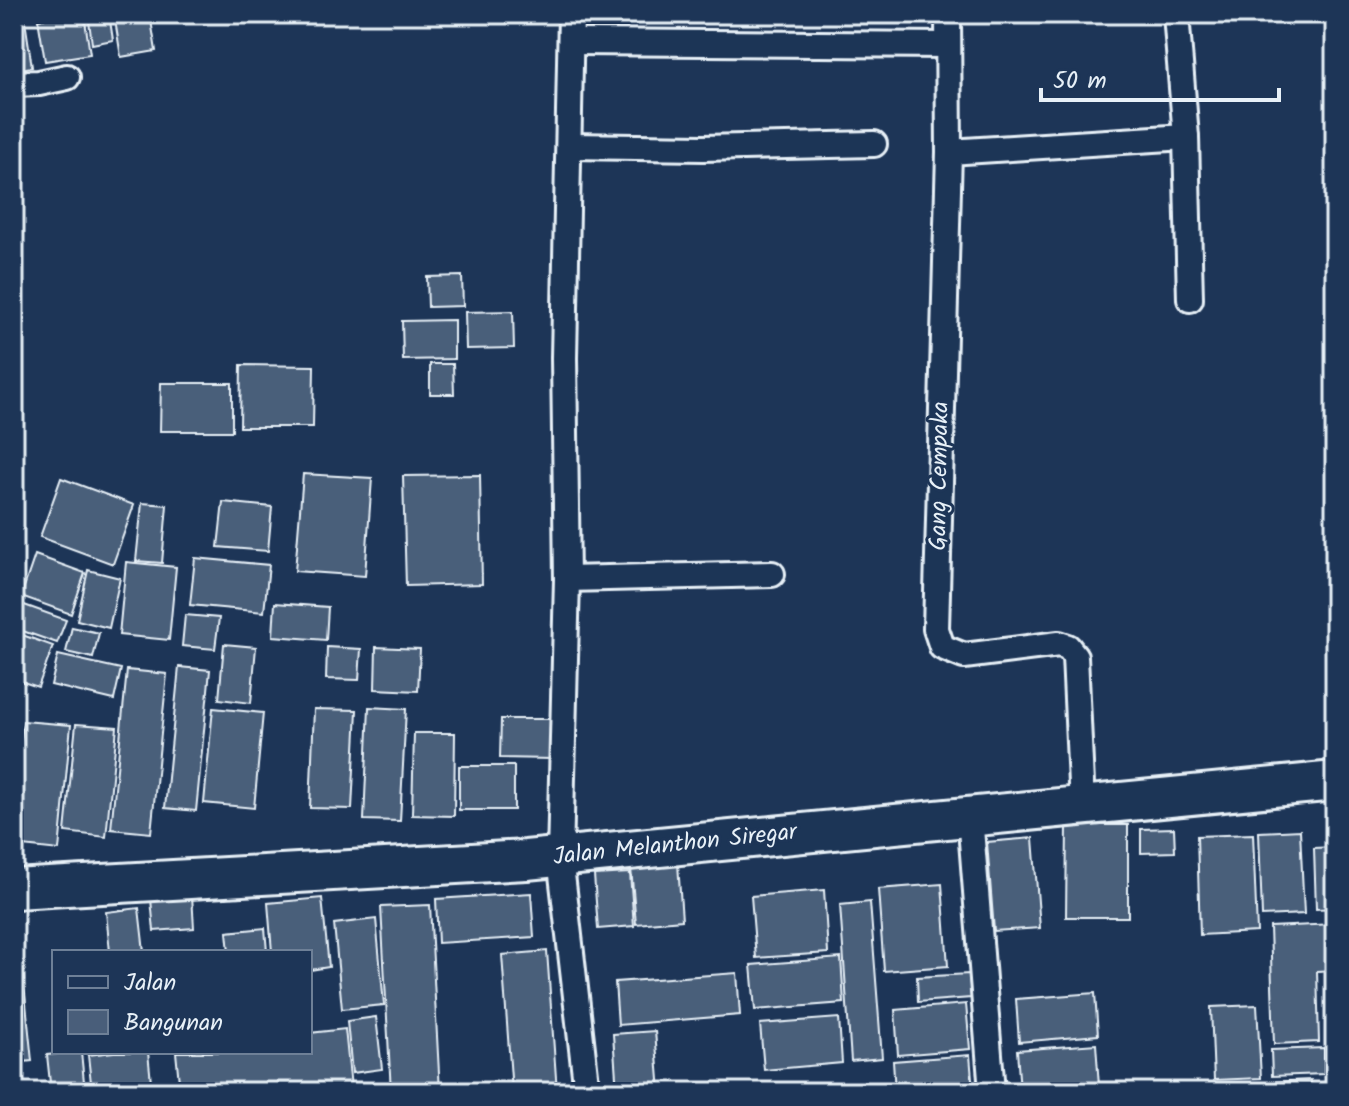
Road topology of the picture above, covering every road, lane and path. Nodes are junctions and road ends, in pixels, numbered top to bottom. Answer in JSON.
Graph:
{"nodes":[{"id":1,"x":571,"y":14,"type":"edge"},
{"id":2,"x":948,"y":14,"type":"edge"},
{"id":3,"x":1176,"y":14,"type":"edge"},
{"id":4,"x":573,"y":42,"type":"junction"},
{"id":5,"x":948,"y":45,"type":"junction"},
{"id":6,"x":67,"y":77,"type":"dead end"},
{"id":7,"x":14,"y":84,"type":"edge"},
{"id":8,"x":1186,"y":137,"type":"junction"},
{"id":9,"x":874,"y":144,"type":"dead end"},
{"id":10,"x":570,"y":146,"type":"junction"},
{"id":11,"x":949,"y":152,"type":"junction"},
{"id":12,"x":1190,"y":299,"type":"dead end"},
{"id":13,"x":772,"y":574,"type":"dead end"},
{"id":14,"x":567,"y":579,"type":"junction"},
{"id":15,"x":1335,"y":781,"type":"edge"},
{"id":16,"x":1082,"y":806,"type":"junction"},
{"id":17,"x":970,"y":816,"type":"junction"},
{"id":18,"x":560,"y":857,"type":"junction"},
{"id":19,"x":14,"y":889,"type":"edge"},
{"id":20,"x":587,"y":1092,"type":"edge"},
{"id":21,"x":992,"y":1092,"type":"edge"}],
"edges":[{"from":1,"to":4,"type":"street"},
{"from":2,"to":5,"type":"street","name":"Gang Cempaka"},
{"from":3,"to":8,"type":"street"},
{"from":4,"to":5,"type":"street"},
{"from":4,"to":10,"type":"street"},
{"from":5,"to":11,"type":"street","name":"Gang Cempaka"},
{"from":6,"to":7,"type":"street"},
{"from":8,"to":11,"type":"street"},
{"from":8,"to":12,"type":"street"},
{"from":9,"to":10,"type":"street"},
{"from":10,"to":14,"type":"street"},
{"from":11,"to":16,"type":"street","name":"Gang Cempaka"},
{"from":13,"to":14,"type":"street"},
{"from":14,"to":18,"type":"street"},
{"from":15,"to":16,"type":"main road","name":"Jalan Melanthon Siregar"},
{"from":16,"to":17,"type":"main road","name":"Jalan Melanthon Siregar"},
{"from":17,"to":18,"type":"main road","name":"Jalan Melanthon Siregar"},
{"from":17,"to":21,"type":"street"},
{"from":18,"to":19,"type":"main road","name":"Jalan Melanthon Siregar"},
{"from":18,"to":20,"type":"street"}]}
